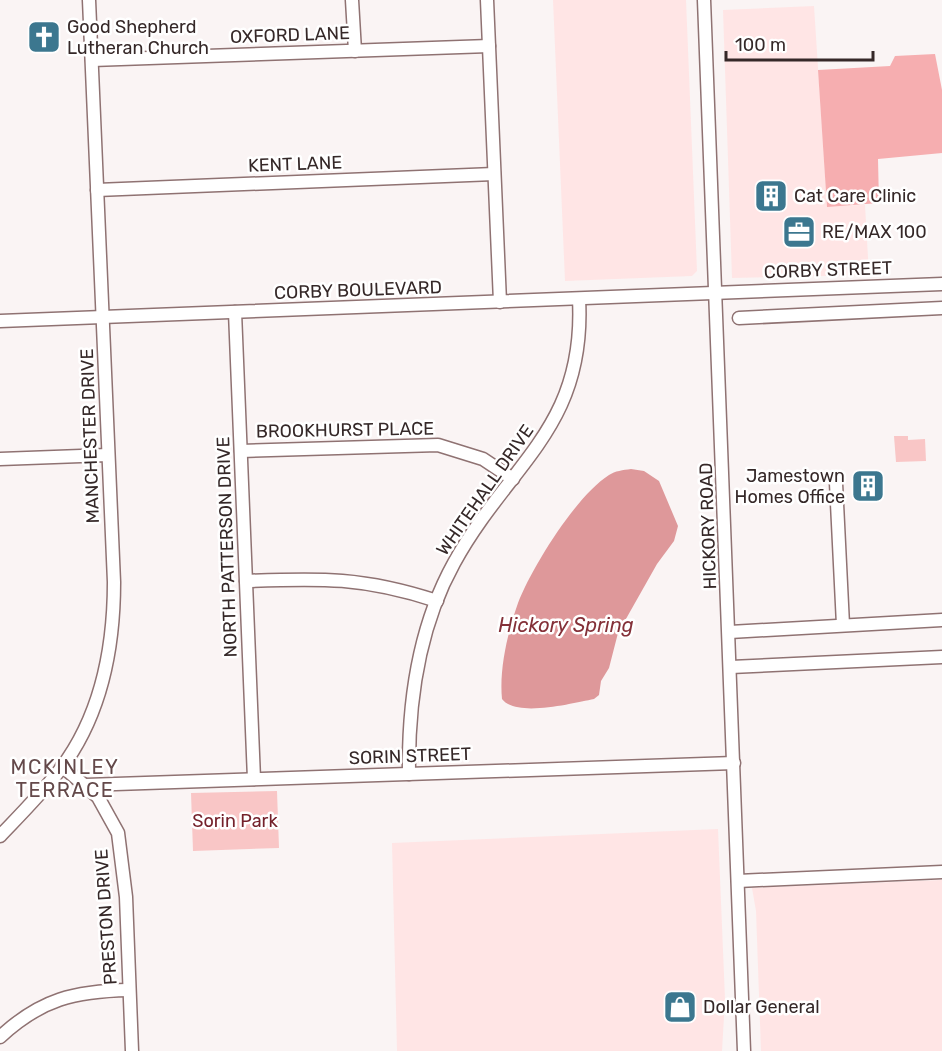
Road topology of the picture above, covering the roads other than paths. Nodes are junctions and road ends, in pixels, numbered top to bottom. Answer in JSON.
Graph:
{"nodes":[{"id":1,"x":89,"y":0,"type":"edge"},
{"id":2,"x":352,"y":0,"type":"edge"},
{"id":3,"x":487,"y":0,"type":"edge"},
{"id":4,"x":705,"y":0,"type":"edge"},
{"id":5,"x":489,"y":46,"type":"junction"},
{"id":6,"x":355,"y":51,"type":"junction"},
{"id":7,"x":92,"y":60,"type":"junction"},
{"id":8,"x":494,"y":174,"type":"junction"},
{"id":9,"x":97,"y":190,"type":"junction"},
{"id":10,"x":942,"y":284,"type":"edge"},
{"id":11,"x":716,"y":293,"type":"junction"},
{"id":12,"x":579,"y":299,"type":"junction"},
{"id":13,"x":500,"y":302,"type":"junction"},
{"id":14,"x":942,"y":308,"type":"edge"},
{"id":15,"x":235,"y":312,"type":"junction"},
{"id":16,"x":103,"y":317,"type":"junction"},
{"id":17,"x":739,"y":318,"type":"dead end"},
{"id":18,"x":0,"y":321,"type":"edge"},
{"id":19,"x":241,"y":451,"type":"junction"},
{"id":20,"x":108,"y":455,"type":"junction"},
{"id":21,"x":0,"y":459,"type":"edge"},
{"id":22,"x":513,"y":479,"type":"junction"},
{"id":23,"x":836,"y":483,"type":"dead end"},
{"id":24,"x":246,"y":581,"type":"junction"},
{"id":25,"x":437,"y":601,"type":"junction"},
{"id":26,"x":942,"y":620,"type":"edge"},
{"id":27,"x":843,"y":626,"type":"junction"},
{"id":28,"x":730,"y":632,"type":"junction"},
{"id":29,"x":942,"y":657,"type":"edge"},
{"id":30,"x":731,"y":667,"type":"junction"},
{"id":31,"x":734,"y":763,"type":"junction"},
{"id":32,"x":62,"y":766,"type":"junction"},
{"id":33,"x":409,"y":774,"type":"junction"},
{"id":34,"x":254,"y":779,"type":"junction"},
{"id":35,"x":86,"y":785,"type":"junction"},
{"id":36,"x":0,"y":836,"type":"edge"},
{"id":37,"x":942,"y":872,"type":"edge"},
{"id":38,"x":738,"y":881,"type":"junction"},
{"id":39,"x":129,"y":990,"type":"junction"},
{"id":40,"x":0,"y":1037,"type":"edge"},
{"id":41,"x":132,"y":1051,"type":"edge"},
{"id":42,"x":744,"y":1051,"type":"edge"}],
"edges":[{"from":1,"to":7,"type":"street","name":"MANCHESTER DRIVE"},
{"from":2,"to":6,"type":"street"},
{"from":3,"to":5,"type":"street"},
{"from":4,"to":11,"type":"street","name":"HICKORY ROAD"},
{"from":5,"to":6,"type":"street","name":"OXFORD LANE"},
{"from":5,"to":8,"type":"street"},
{"from":6,"to":7,"type":"street","name":"OXFORD LANE"},
{"from":7,"to":9,"type":"street","name":"MANCHESTER DRIVE"},
{"from":8,"to":9,"type":"street","name":"KENT LANE"},
{"from":8,"to":13,"type":"street"},
{"from":9,"to":16,"type":"street","name":"MANCHESTER DRIVE"},
{"from":10,"to":11,"type":"street","name":"CORBY STREET"},
{"from":11,"to":12,"type":"street","name":"CORBY BOULEVARD"},
{"from":11,"to":28,"type":"street","name":"HICKORY ROAD"},
{"from":12,"to":13,"type":"street","name":"CORBY BOULEVARD"},
{"from":12,"to":22,"type":"street","name":"WHITEHALL DRIVE"},
{"from":13,"to":15,"type":"street","name":"CORBY BOULEVARD"},
{"from":14,"to":17,"type":"street"},
{"from":15,"to":16,"type":"street","name":"CORBY BOULEVARD"},
{"from":15,"to":19,"type":"street","name":"NORTH PATTERSON DRIVE"},
{"from":16,"to":18,"type":"street","name":"CORBY BOULEVARD"},
{"from":16,"to":20,"type":"street","name":"MANCHESTER DRIVE"},
{"from":19,"to":22,"type":"street","name":"BROOKHURST PLACE"},
{"from":19,"to":24,"type":"street","name":"NORTH PATTERSON DRIVE"},
{"from":20,"to":21,"type":"street"},
{"from":20,"to":32,"type":"street","name":"MANCHESTER DRIVE"},
{"from":22,"to":25,"type":"street","name":"WHITEHALL DRIVE"},
{"from":23,"to":27,"type":"street"},
{"from":24,"to":25,"type":"street"},
{"from":24,"to":34,"type":"street","name":"NORTH PATTERSON DRIVE"},
{"from":25,"to":33,"type":"street","name":"WHITEHALL DRIVE"},
{"from":26,"to":27,"type":"street"},
{"from":27,"to":28,"type":"street"},
{"from":28,"to":30,"type":"street","name":"HICKORY ROAD"},
{"from":29,"to":30,"type":"street"},
{"from":30,"to":31,"type":"street","name":"HICKORY ROAD"},
{"from":31,"to":33,"type":"street","name":"SORIN STREET"},
{"from":31,"to":38,"type":"street","name":"HICKORY ROAD"},
{"from":32,"to":35,"type":"street","name":"PRESTON DRIVE"},
{"from":32,"to":36,"type":"street","name":"MANCHESTER DRIVE"},
{"from":33,"to":34,"type":"street","name":"SORIN STREET"},
{"from":34,"to":35,"type":"street","name":"SORIN STREET"},
{"from":35,"to":39,"type":"street","name":"PRESTON DRIVE"},
{"from":37,"to":38,"type":"street"},
{"from":38,"to":42,"type":"street","name":"HICKORY ROAD"},
{"from":39,"to":40,"type":"street"},
{"from":39,"to":41,"type":"street","name":"PRESTON DRIVE"}]}
